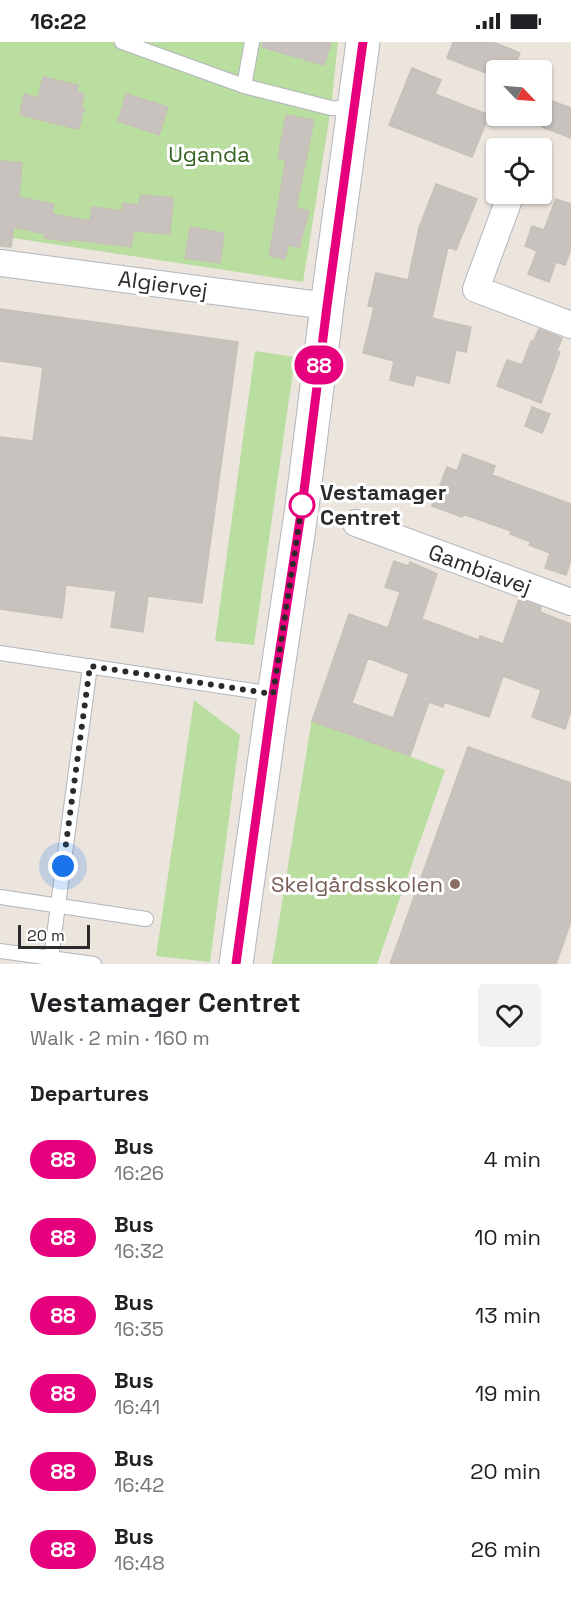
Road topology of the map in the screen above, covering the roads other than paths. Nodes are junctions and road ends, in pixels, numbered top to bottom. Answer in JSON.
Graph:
{"nodes":[{"id":1,"x":122,"y":42,"type":"edge"},
{"id":2,"x":252,"y":42,"type":"edge"},
{"id":3,"x":363,"y":42,"type":"edge"},
{"id":4,"x":244,"y":86,"type":"junction"},
{"id":5,"x":354,"y":109,"type":"junction"},
{"id":6,"x":507,"y":204,"type":"edge"},
{"id":7,"x":0,"y":263,"type":"edge"},
{"id":8,"x":327,"y":306,"type":"junction"},
{"id":9,"x":571,"y":325,"type":"edge"},
{"id":10,"x":356,"y":523,"type":"dead end"},
{"id":11,"x":571,"y":602,"type":"edge"},
{"id":12,"x":0,"y":653,"type":"edge"},
{"id":13,"x":90,"y":666,"type":"junction"},
{"id":14,"x":273,"y":694,"type":"junction"},
{"id":15,"x":0,"y":897,"type":"edge"},
{"id":16,"x":58,"y":905,"type":"junction"},
{"id":17,"x":146,"y":919,"type":"dead end"},
{"id":18,"x":0,"y":951,"type":"edge"},
{"id":19,"x":51,"y":958,"type":"junction"},
{"id":20,"x":94,"y":964,"type":"edge"},
{"id":21,"x":236,"y":964,"type":"edge"}],
"edges":[{"from":1,"to":4,"type":"lane"},
{"from":2,"to":4,"type":"lane"},
{"from":3,"to":5,"type":"street"},
{"from":4,"to":5,"type":"lane"},
{"from":5,"to":8,"type":"street"},
{"from":6,"to":9,"type":"street"},
{"from":7,"to":8,"type":"street","name":"Algiervej"},
{"from":8,"to":14,"type":"street"},
{"from":10,"to":11,"type":"street","name":"Gambiavej"},
{"from":12,"to":13,"type":"lane"},
{"from":13,"to":14,"type":"lane"},
{"from":13,"to":16,"type":"lane"},
{"from":14,"to":21,"type":"street"},
{"from":15,"to":16,"type":"lane"},
{"from":16,"to":17,"type":"lane"},
{"from":16,"to":19,"type":"lane"},
{"from":18,"to":19,"type":"lane"},
{"from":19,"to":20,"type":"lane"}]}
